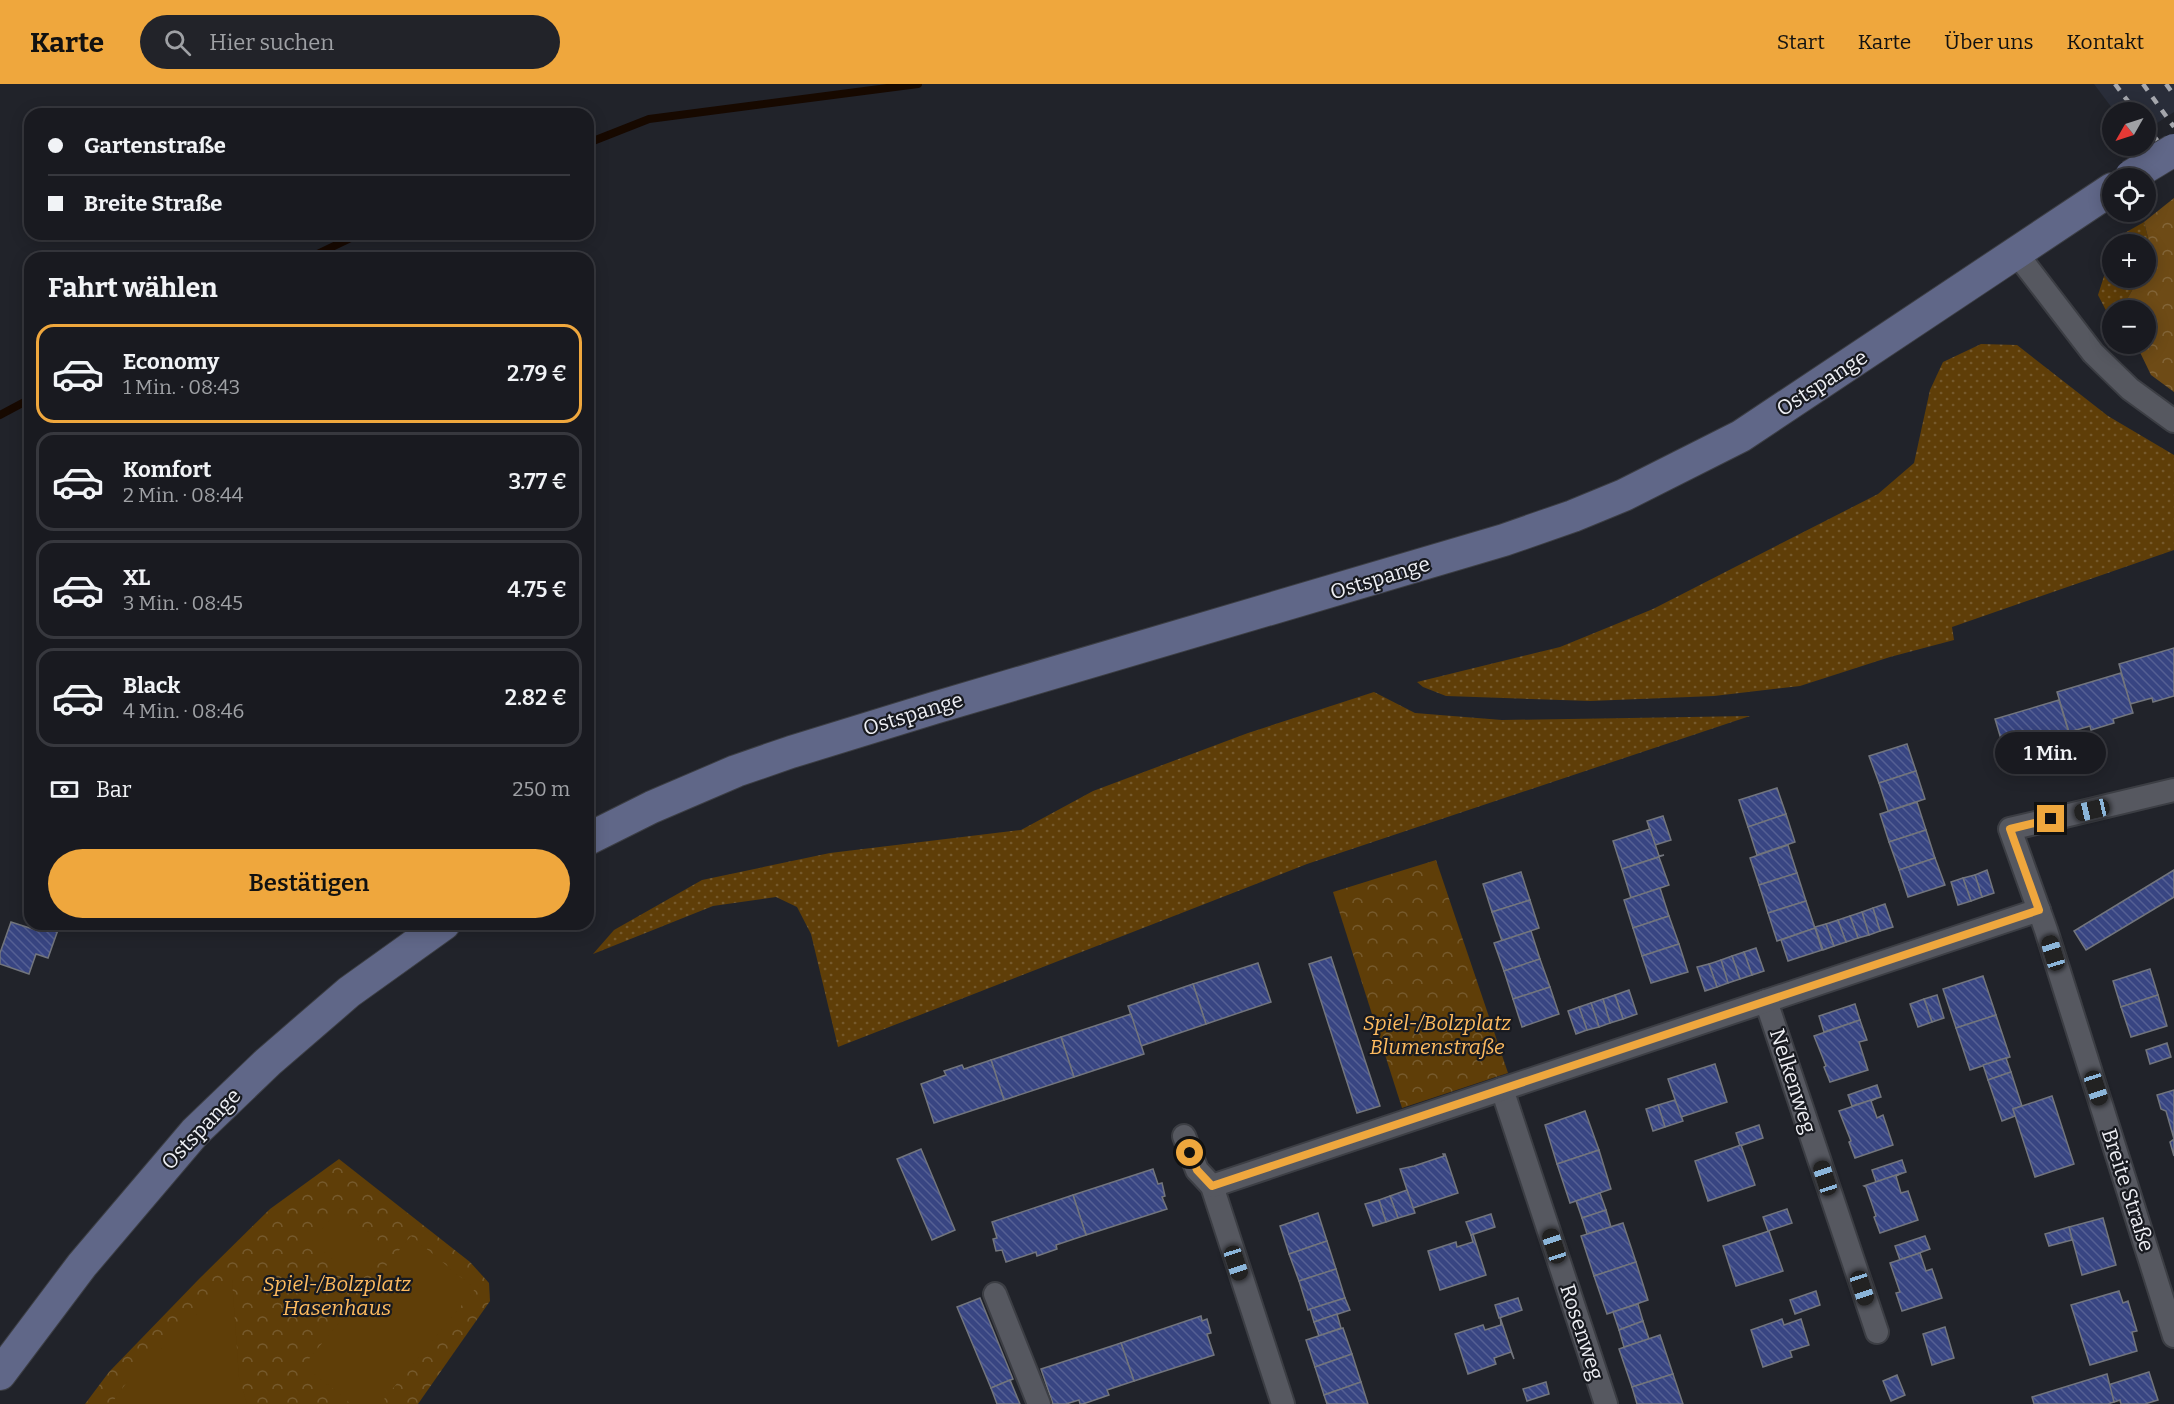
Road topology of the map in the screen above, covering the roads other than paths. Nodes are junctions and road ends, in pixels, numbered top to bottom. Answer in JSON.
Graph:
{"nodes":[{"id":1,"x":2174,"y":150,"type":"edge"},
{"id":2,"x":2145,"y":168,"type":"edge"},
{"id":3,"x":2102,"y":196,"type":"edge"},
{"id":4,"x":2017,"y":254,"type":"junction"},
{"id":5,"x":2174,"y":421,"type":"edge"},
{"id":6,"x":2174,"y":790,"type":"edge"},
{"id":7,"x":594,"y":836,"type":"edge"},
{"id":8,"x":2039,"y":910,"type":"junction"},
{"id":9,"x":436,"y":930,"type":"edge"},
{"id":10,"x":1766,"y":1001,"type":"junction"},
{"id":11,"x":1502,"y":1089,"type":"junction"},
{"id":12,"x":1184,"y":1136,"type":"dead end"},
{"id":13,"x":1212,"y":1186,"type":"junction"},
{"id":14,"x":995,"y":1294,"type":"dead end"},
{"id":15,"x":1876,"y":1332,"type":"dead end"},
{"id":16,"x":2174,"y":1336,"type":"edge"},
{"id":17,"x":0,"y":1374,"type":"edge"},
{"id":18,"x":1039,"y":1404,"type":"edge"},
{"id":19,"x":1283,"y":1404,"type":"edge"},
{"id":20,"x":1606,"y":1404,"type":"edge"}],
"edges":[{"from":1,"to":2,"type":"main road","name":"Ostspange","bridge":true},
{"from":3,"to":4,"type":"main road","name":"Ostspange"},
{"from":4,"to":5,"type":"street"},
{"from":4,"to":7,"type":"main road","name":"Ostspange"},
{"from":6,"to":8,"type":"street","name":"Breite Straße"},
{"from":8,"to":10,"type":"street"},
{"from":8,"to":16,"type":"street","name":"Breite Straße"},
{"from":9,"to":17,"type":"main road","name":"Ostspange"},
{"from":10,"to":11,"type":"street"},
{"from":10,"to":15,"type":"street","name":"Nelkenweg"},
{"from":11,"to":13,"type":"street"},
{"from":11,"to":20,"type":"street","name":"Rosenweg"},
{"from":12,"to":13,"type":"street"},
{"from":13,"to":19,"type":"street"},
{"from":14,"to":18,"type":"street"}]}
